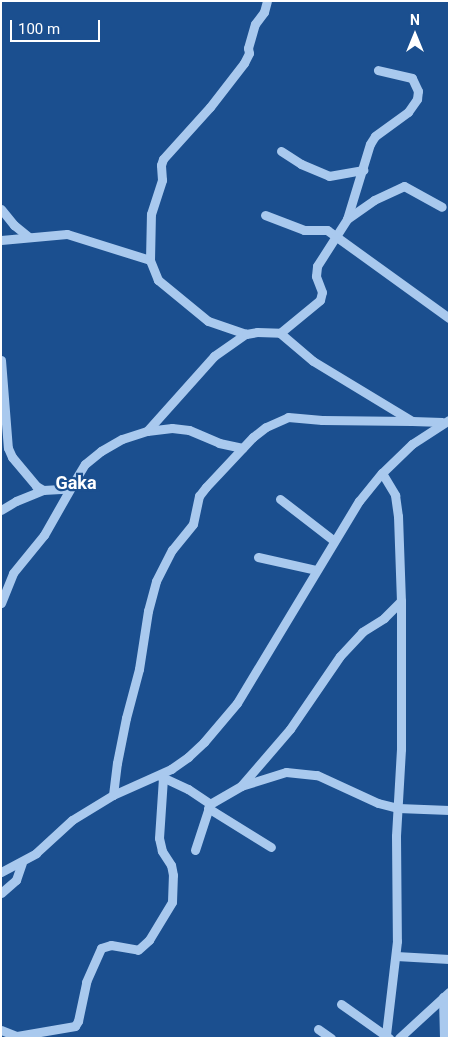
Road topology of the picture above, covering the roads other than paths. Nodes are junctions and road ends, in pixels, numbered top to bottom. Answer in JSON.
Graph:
{"nodes":[{"id":1,"x":267,"y":1,"type":"edge"},
{"id":2,"x":378,"y":70,"type":"dead end"},
{"id":3,"x":281,"y":152,"type":"dead end"},
{"id":4,"x":363,"y":170,"type":"junction"},
{"id":5,"x":442,"y":207,"type":"dead end"},
{"id":6,"x":1,"y":209,"type":"edge"},
{"id":7,"x":265,"y":215,"type":"dead end"},
{"id":8,"x":347,"y":219,"type":"junction"},
{"id":9,"x":29,"y":236,"type":"junction"},
{"id":10,"x":334,"y":236,"type":"junction"},
{"id":11,"x":1,"y":240,"type":"edge"},
{"id":12,"x":150,"y":260,"type":"junction"},
{"id":13,"x":449,"y":318,"type":"edge"},
{"id":14,"x":280,"y":333,"type":"junction"},
{"id":15,"x":246,"y":334,"type":"junction"},
{"id":16,"x":1,"y":360,"type":"edge"},
{"id":17,"x":412,"y":421,"type":"junction"},
{"id":18,"x":445,"y":421,"type":"edge"},
{"id":19,"x":147,"y":431,"type":"junction"},
{"id":20,"x":242,"y":448,"type":"junction"},
{"id":21,"x":382,"y":473,"type":"junction"},
{"id":22,"x":74,"y":482,"type":"junction"},
{"id":23,"x":42,"y":490,"type":"junction"},
{"id":24,"x":280,"y":499,"type":"dead end"},
{"id":25,"x":1,"y":510,"type":"edge"},
{"id":26,"x":333,"y":540,"type":"junction"},
{"id":27,"x":258,"y":557,"type":"dead end"},
{"id":28,"x":316,"y":570,"type":"junction"},
{"id":29,"x":401,"y":600,"type":"junction"},
{"id":30,"x":1,"y":603,"type":"edge"},
{"id":31,"x":161,"y":776,"type":"junction"},
{"id":32,"x":241,"y":786,"type":"junction"},
{"id":33,"x":113,"y":795,"type":"junction"},
{"id":34,"x":209,"y":806,"type":"junction"},
{"id":35,"x":398,"y":808,"type":"junction"},
{"id":36,"x":449,"y":810,"type":"edge"},
{"id":37,"x":271,"y":847,"type":"dead end"},
{"id":38,"x":195,"y":850,"type":"dead end"},
{"id":39,"x":22,"y":862,"type":"junction"},
{"id":40,"x":1,"y":872,"type":"edge"},
{"id":41,"x":1,"y":893,"type":"edge"},
{"id":42,"x":396,"y":956,"type":"junction"},
{"id":43,"x":449,"y":959,"type":"edge"},
{"id":44,"x":446,"y":994,"type":"edge"},
{"id":45,"x":341,"y":1004,"type":"dead end"},
{"id":46,"x":318,"y":1029,"type":"dead end"},
{"id":47,"x":1,"y":1030,"type":"edge"},
{"id":48,"x":388,"y":1036,"type":"edge"},
{"id":49,"x":332,"y":1038,"type":"edge"},
{"id":50,"x":399,"y":1038,"type":"edge"},
{"id":51,"x":444,"y":1038,"type":"edge"}],
"edges":[{"from":1,"to":12,"type":"street"},
{"from":2,"to":4,"type":"street"},
{"from":3,"to":4,"type":"street"},
{"from":4,"to":8,"type":"street"},
{"from":5,"to":8,"type":"street"},
{"from":6,"to":9,"type":"street"},
{"from":7,"to":10,"type":"street"},
{"from":8,"to":10,"type":"street"},
{"from":9,"to":11,"type":"street"},
{"from":9,"to":12,"type":"street"},
{"from":10,"to":13,"type":"street"},
{"from":10,"to":14,"type":"street"},
{"from":12,"to":15,"type":"street"},
{"from":14,"to":15,"type":"street"},
{"from":14,"to":17,"type":"street"},
{"from":15,"to":19,"type":"street"},
{"from":16,"to":23,"type":"street"},
{"from":17,"to":18,"type":"street"},
{"from":17,"to":20,"type":"street"},
{"from":18,"to":21,"type":"street"},
{"from":19,"to":20,"type":"street"},
{"from":19,"to":22,"type":"street"},
{"from":20,"to":33,"type":"street"},
{"from":21,"to":26,"type":"street"},
{"from":21,"to":29,"type":"street"},
{"from":22,"to":23,"type":"street"},
{"from":22,"to":30,"type":"street"},
{"from":23,"to":25,"type":"street"},
{"from":24,"to":26,"type":"street"},
{"from":26,"to":28,"type":"street"},
{"from":27,"to":28,"type":"street"},
{"from":28,"to":31,"type":"street"},
{"from":29,"to":32,"type":"street"},
{"from":29,"to":35,"type":"street"},
{"from":31,"to":33,"type":"street"},
{"from":31,"to":34,"type":"street"},
{"from":31,"to":47,"type":"street"},
{"from":32,"to":34,"type":"street"},
{"from":32,"to":35,"type":"street"},
{"from":33,"to":39,"type":"street"},
{"from":34,"to":37,"type":"street"},
{"from":34,"to":38,"type":"street"},
{"from":35,"to":36,"type":"street"},
{"from":35,"to":42,"type":"street"},
{"from":39,"to":40,"type":"street"},
{"from":39,"to":41,"type":"street"},
{"from":42,"to":43,"type":"street"},
{"from":42,"to":48,"type":"street"},
{"from":44,"to":50,"type":"street"},
{"from":44,"to":51,"type":"street"},
{"from":45,"to":48,"type":"street"},
{"from":46,"to":49,"type":"street"}]}
